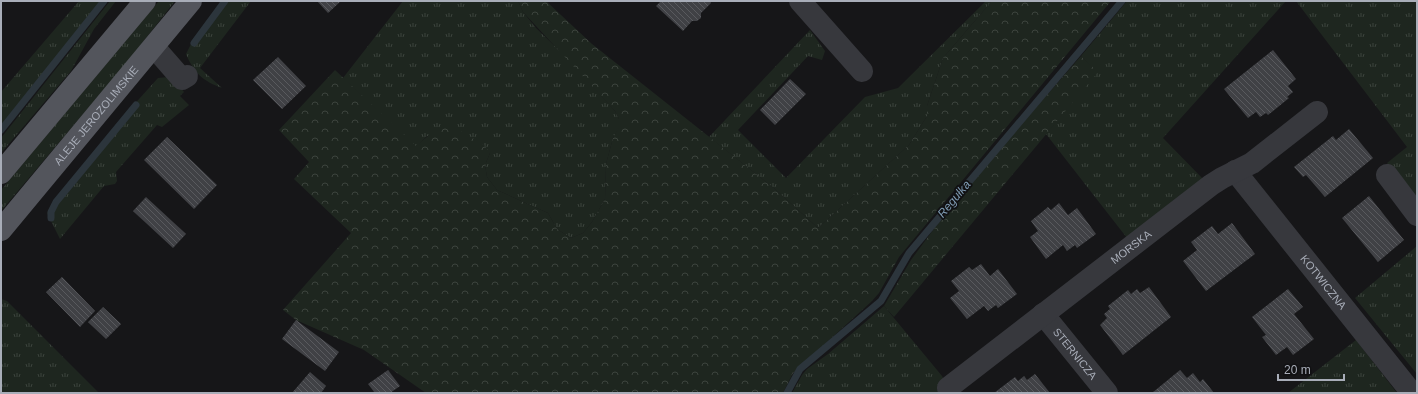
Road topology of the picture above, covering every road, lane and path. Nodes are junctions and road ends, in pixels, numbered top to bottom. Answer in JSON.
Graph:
{"nodes":[{"id":1,"x":145,"y":1,"type":"edge"},
{"id":2,"x":191,"y":1,"type":"edge"},
{"id":3,"x":800,"y":1,"type":"edge"},
{"id":4,"x":154,"y":47,"type":"junction"},
{"id":5,"x":862,"y":71,"type":"dead end"},
{"id":6,"x":187,"y":76,"type":"dead end"},
{"id":7,"x":1317,"y":112,"type":"dead end"},
{"id":8,"x":1235,"y":171,"type":"junction"},
{"id":9,"x":1,"y":173,"type":"edge"},
{"id":10,"x":1387,"y":175,"type":"dead end"},
{"id":11,"x":1417,"y":215,"type":"edge"},
{"id":12,"x":1,"y":230,"type":"edge"},
{"id":13,"x":1043,"y":314,"type":"junction"},
{"id":14,"x":948,"y":388,"type":"dead end"},
{"id":15,"x":1107,"y":393,"type":"edge"},
{"id":16,"x":1412,"y":393,"type":"edge"}],
"edges":[{"from":1,"to":9,"type":"main road"},
{"from":2,"to":4,"type":"main road","name":"ALEJE JEROZOLIMSKIE"},
{"from":3,"to":5,"type":"street"},
{"from":4,"to":6,"type":"street"},
{"from":4,"to":12,"type":"main road","name":"ALEJE JEROZOLIMSKIE"},
{"from":7,"to":8,"type":"street","name":"MORSKA"},
{"from":8,"to":13,"type":"street","name":"MORSKA"},
{"from":8,"to":16,"type":"street","name":"KOTWICZNA"},
{"from":10,"to":11,"type":"street"},
{"from":13,"to":14,"type":"street","name":"MORSKA"},
{"from":13,"to":15,"type":"street","name":"STERNICZA"}]}
